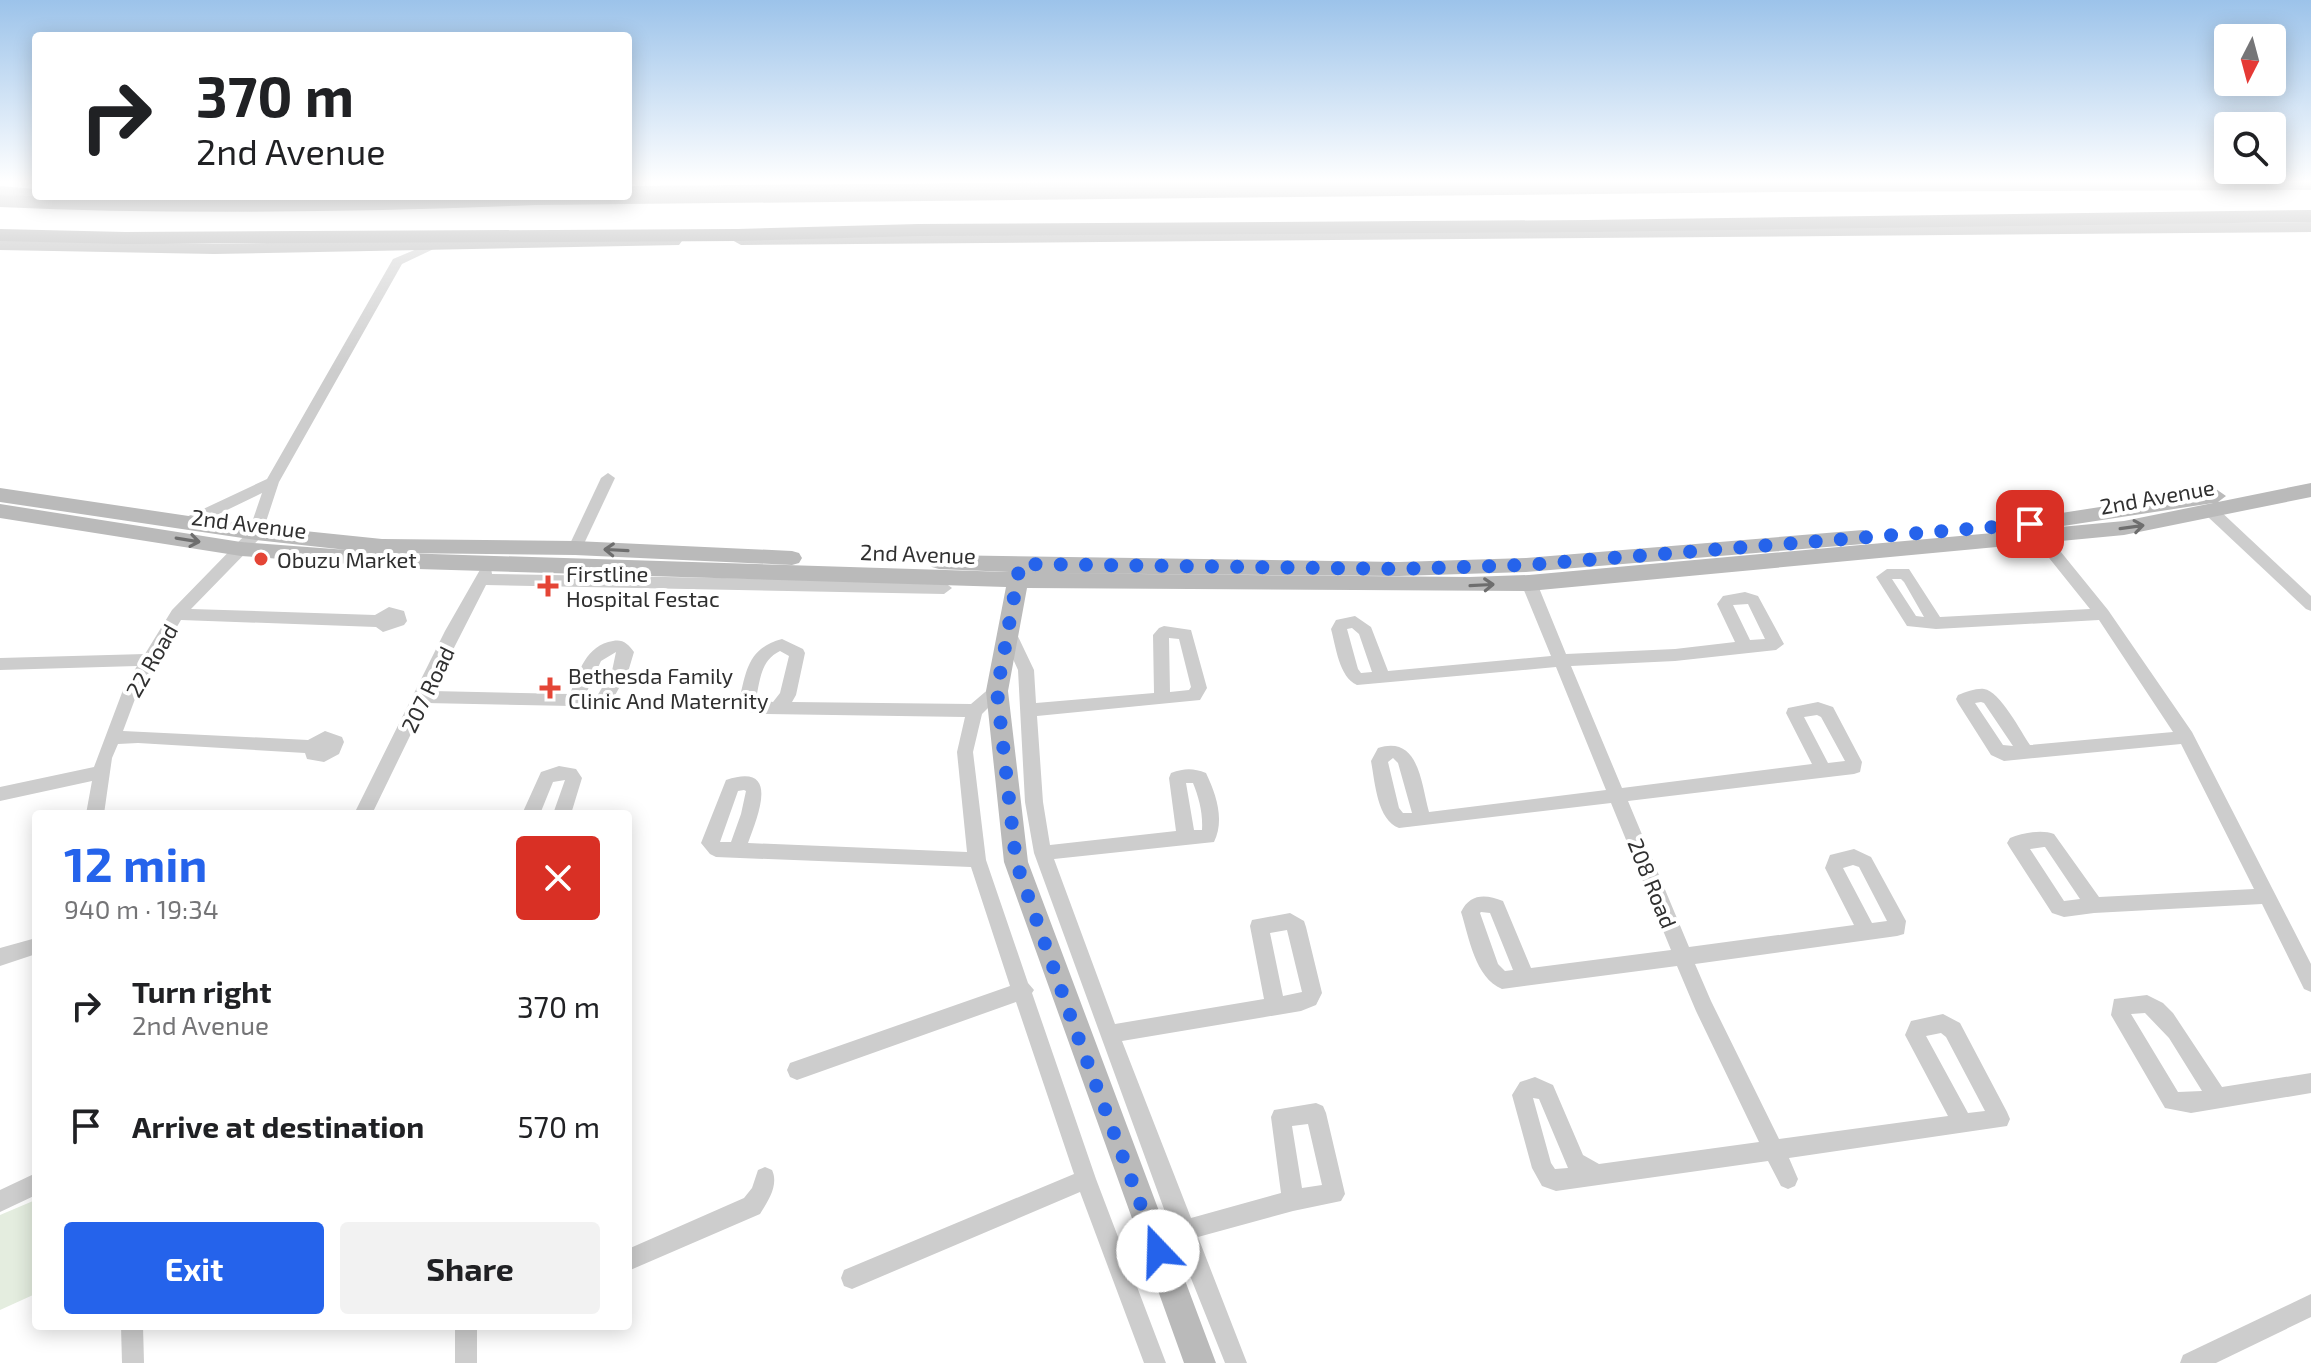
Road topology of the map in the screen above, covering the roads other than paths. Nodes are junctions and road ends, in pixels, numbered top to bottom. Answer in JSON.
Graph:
{"nodes":[{"id":1,"x":436,"y":244,"type":"junction"},
{"id":2,"x":479,"y":244,"type":"edge"},
{"id":3,"x":0,"y":245,"type":"edge"},
{"id":4,"x":380,"y":245,"type":"junction"},
{"id":5,"x":397,"y":262,"type":"junction"},
{"id":6,"x":2311,"y":474,"type":"edge"},
{"id":7,"x":608,"y":478,"type":"dead end"},
{"id":8,"x":272,"y":482,"type":"junction"},
{"id":9,"x":2311,"y":490,"type":"edge"},
{"id":10,"x":0,"y":495,"type":"edge"},
{"id":11,"x":0,"y":511,"type":"edge"},
{"id":12,"x":2212,"y":512,"type":"junction"},
{"id":13,"x":187,"y":523,"type":"junction"},
{"id":14,"x":2036,"y":530,"type":"junction"},
{"id":15,"x":256,"y":533,"type":"junction"},
{"id":16,"x":575,"y":548,"type":"junction"},
{"id":17,"x":241,"y":549,"type":"junction"},
{"id":18,"x":486,"y":572,"type":"junction"},
{"id":19,"x":1019,"y":572,"type":"junction"},
{"id":20,"x":1529,"y":583,"type":"junction"},
{"id":21,"x":944,"y":588,"type":"dead end"},
{"id":22,"x":2307,"y":599,"type":"edge"},
{"id":23,"x":177,"y":614,"type":"junction"},
{"id":24,"x":2103,"y":614,"type":"junction"},
{"id":25,"x":380,"y":621,"type":"dead end"},
{"id":26,"x":1936,"y":623,"type":"dead end"},
{"id":27,"x":1008,"y":630,"type":"junction"},
{"id":28,"x":1745,"y":646,"type":"dead end"},
{"id":29,"x":149,"y":660,"type":"junction"},
{"id":30,"x":1561,"y":661,"type":"junction"},
{"id":31,"x":0,"y":664,"type":"edge"},
{"id":32,"x":1382,"y":678,"type":"dead end"},
{"id":33,"x":997,"y":691,"type":"junction"},
{"id":34,"x":421,"y":697,"type":"junction"},
{"id":35,"x":1162,"y":699,"type":"dead end"},
{"id":36,"x":575,"y":700,"type":"dead end"},
{"id":37,"x":778,"y":707,"type":"dead end"},
{"id":38,"x":1028,"y":710,"type":"junction"},
{"id":39,"x":975,"y":711,"type":"junction"},
{"id":40,"x":2186,"y":737,"type":"junction"},
{"id":41,"x":113,"y":738,"type":"junction"},
{"id":42,"x":312,"y":747,"type":"dead end"},
{"id":43,"x":2026,"y":752,"type":"dead end"},
{"id":44,"x":1823,"y":770,"type":"dead end"},
{"id":45,"x":102,"y":772,"type":"junction"},
{"id":46,"x":0,"y":794,"type":"edge"},
{"id":47,"x":1616,"y":795,"type":"junction"},
{"id":48,"x":96,"y":810,"type":"edge"},
{"id":49,"x":365,"y":810,"type":"edge"},
{"id":50,"x":533,"y":810,"type":"edge"},
{"id":51,"x":563,"y":810,"type":"edge"},
{"id":52,"x":1423,"y":819,"type":"dead end"},
{"id":53,"x":1186,"y":837,"type":"dead end"},
{"id":54,"x":737,"y":849,"type":"dead end"},
{"id":55,"x":1043,"y":853,"type":"junction"},
{"id":56,"x":977,"y":860,"type":"junction"},
{"id":57,"x":2269,"y":896,"type":"junction"},
{"id":58,"x":2094,"y":905,"type":"junction"},
{"id":59,"x":1867,"y":932,"type":"dead end"},
{"id":60,"x":32,"y":947,"type":"edge"},
{"id":61,"x":1683,"y":956,"type":"junction"},
{"id":62,"x":0,"y":957,"type":"edge"},
{"id":63,"x":1525,"y":977,"type":"dead end"},
{"id":64,"x":2311,"y":983,"type":"edge"},
{"id":65,"x":1024,"y":990,"type":"junction"},
{"id":66,"x":1275,"y":1006,"type":"dead end"},
{"id":67,"x":1109,"y":1034,"type":"junction"},
{"id":68,"x":797,"y":1070,"type":"dead end"},
{"id":69,"x":2311,"y":1083,"type":"edge"},
{"id":70,"x":2217,"y":1098,"type":"junction"},
{"id":71,"x":1963,"y":1124,"type":"junction"},
{"id":72,"x":1774,"y":1149,"type":"junction"},
{"id":73,"x":1597,"y":1174,"type":"junction"},
{"id":74,"x":765,"y":1177,"type":"dead end"},
{"id":75,"x":1086,"y":1179,"type":"junction"},
{"id":76,"x":1788,"y":1179,"type":"dead end"},
{"id":77,"x":32,"y":1186,"type":"edge"},
{"id":78,"x":1293,"y":1200,"type":"dead end"},
{"id":79,"x":0,"y":1201,"type":"edge"},
{"id":80,"x":1183,"y":1231,"type":"junction"},
{"id":81,"x":632,"y":1258,"type":"edge"},
{"id":82,"x":852,"y":1278,"type":"dead end"},
{"id":83,"x":2311,"y":1305,"type":"edge"},
{"id":84,"x":132,"y":1330,"type":"edge"},
{"id":85,"x":469,"y":1330,"type":"edge"},
{"id":86,"x":133,"y":1363,"type":"edge"},
{"id":87,"x":466,"y":1363,"type":"edge"},
{"id":88,"x":1155,"y":1363,"type":"edge"},
{"id":89,"x":1200,"y":1363,"type":"edge"},
{"id":90,"x":1236,"y":1363,"type":"edge"},
{"id":91,"x":2191,"y":1363,"type":"edge"}],
"edges":[{"from":1,"to":2,"type":"main road"},
{"from":1,"to":4,"type":"main road"},
{"from":1,"to":5,"type":"street"},
{"from":3,"to":4,"type":"main road"},
{"from":4,"to":5,"type":"street"},
{"from":5,"to":8,"type":"street"},
{"from":6,"to":14,"type":"street","name":"2nd Avenue"},
{"from":7,"to":16,"type":"street"},
{"from":8,"to":13,"type":"street"},
{"from":8,"to":15,"type":"street"},
{"from":9,"to":12,"type":"street","name":"2nd Avenue"},
{"from":10,"to":13,"type":"street","name":"2nd Avenue"},
{"from":11,"to":17,"type":"street","name":"2nd Avenue","one_way":true},
{"from":14,"to":12,"type":"street","name":"2nd Avenue","one_way":true},
{"from":12,"to":22,"type":"street"},
{"from":13,"to":15,"type":"street","name":"2nd Avenue"},
{"from":14,"to":19,"type":"street","name":"2nd Avenue"},
{"from":14,"to":20,"type":"street","name":"2nd Avenue"},
{"from":14,"to":24,"type":"street"},
{"from":15,"to":16,"type":"street","name":"2nd Avenue"},
{"from":15,"to":17,"type":"street","name":"22 Road"},
{"from":19,"to":16,"type":"street","name":"2nd Avenue","one_way":true},
{"from":17,"to":18,"type":"street","name":"2nd Avenue"},
{"from":17,"to":23,"type":"street","name":"22 Road"},
{"from":18,"to":19,"type":"street","name":"2nd Avenue"},
{"from":18,"to":21,"type":"street"},
{"from":18,"to":34,"type":"street","name":"207 Road"},
{"from":19,"to":20,"type":"street","name":"2nd Avenue","one_way":true},
{"from":19,"to":27,"type":"street"},
{"from":20,"to":30,"type":"street","name":"208 Road"},
{"from":23,"to":25,"type":"street"},
{"from":23,"to":29,"type":"street","name":"22 Road"},
{"from":24,"to":26,"type":"street"},
{"from":24,"to":40,"type":"street"},
{"from":27,"to":33,"type":"street"},
{"from":27,"to":38,"type":"street"},
{"from":28,"to":30,"type":"street"},
{"from":29,"to":31,"type":"street"},
{"from":29,"to":41,"type":"street","name":"22 Road"},
{"from":30,"to":32,"type":"street"},
{"from":30,"to":47,"type":"street","name":"208 Road"},
{"from":33,"to":39,"type":"street"},
{"from":33,"to":89,"type":"street"},
{"from":34,"to":36,"type":"street"},
{"from":34,"to":49,"type":"street","name":"207 Road"},
{"from":35,"to":38,"type":"street"},
{"from":37,"to":39,"type":"street"},
{"from":38,"to":55,"type":"street"},
{"from":39,"to":56,"type":"street"},
{"from":40,"to":43,"type":"street"},
{"from":40,"to":57,"type":"street"},
{"from":41,"to":42,"type":"street"},
{"from":41,"to":45,"type":"street","name":"22 Road"},
{"from":44,"to":47,"type":"street"},
{"from":45,"to":46,"type":"street"},
{"from":45,"to":48,"type":"street","name":"22 Road"},
{"from":47,"to":52,"type":"street"},
{"from":47,"to":61,"type":"street","name":"208 Road"},
{"from":50,"to":51,"type":"street"},
{"from":53,"to":55,"type":"street"},
{"from":54,"to":56,"type":"street"},
{"from":55,"to":67,"type":"street"},
{"from":56,"to":65,"type":"street"},
{"from":57,"to":58,"type":"street"},
{"from":57,"to":64,"type":"street"},
{"from":58,"to":58,"type":"street"},
{"from":59,"to":61,"type":"street"},
{"from":60,"to":62,"type":"street"},
{"from":61,"to":63,"type":"street"},
{"from":61,"to":72,"type":"street","name":"208 Road"},
{"from":65,"to":68,"type":"street"},
{"from":65,"to":75,"type":"street"},
{"from":66,"to":67,"type":"street"},
{"from":67,"to":80,"type":"street"},
{"from":69,"to":70,"type":"street"},
{"from":70,"to":70,"type":"street"},
{"from":71,"to":71,"type":"street"},
{"from":71,"to":72,"type":"street"},
{"from":72,"to":73,"type":"street"},
{"from":72,"to":76,"type":"street","name":"208 Road"},
{"from":73,"to":73,"type":"street"},
{"from":74,"to":81,"type":"street"},
{"from":75,"to":82,"type":"street"},
{"from":75,"to":88,"type":"street"},
{"from":77,"to":79,"type":"street"},
{"from":78,"to":80,"type":"street"},
{"from":80,"to":90,"type":"street"},
{"from":83,"to":91,"type":"street"},
{"from":84,"to":86,"type":"street"},
{"from":85,"to":87,"type":"street"}]}
